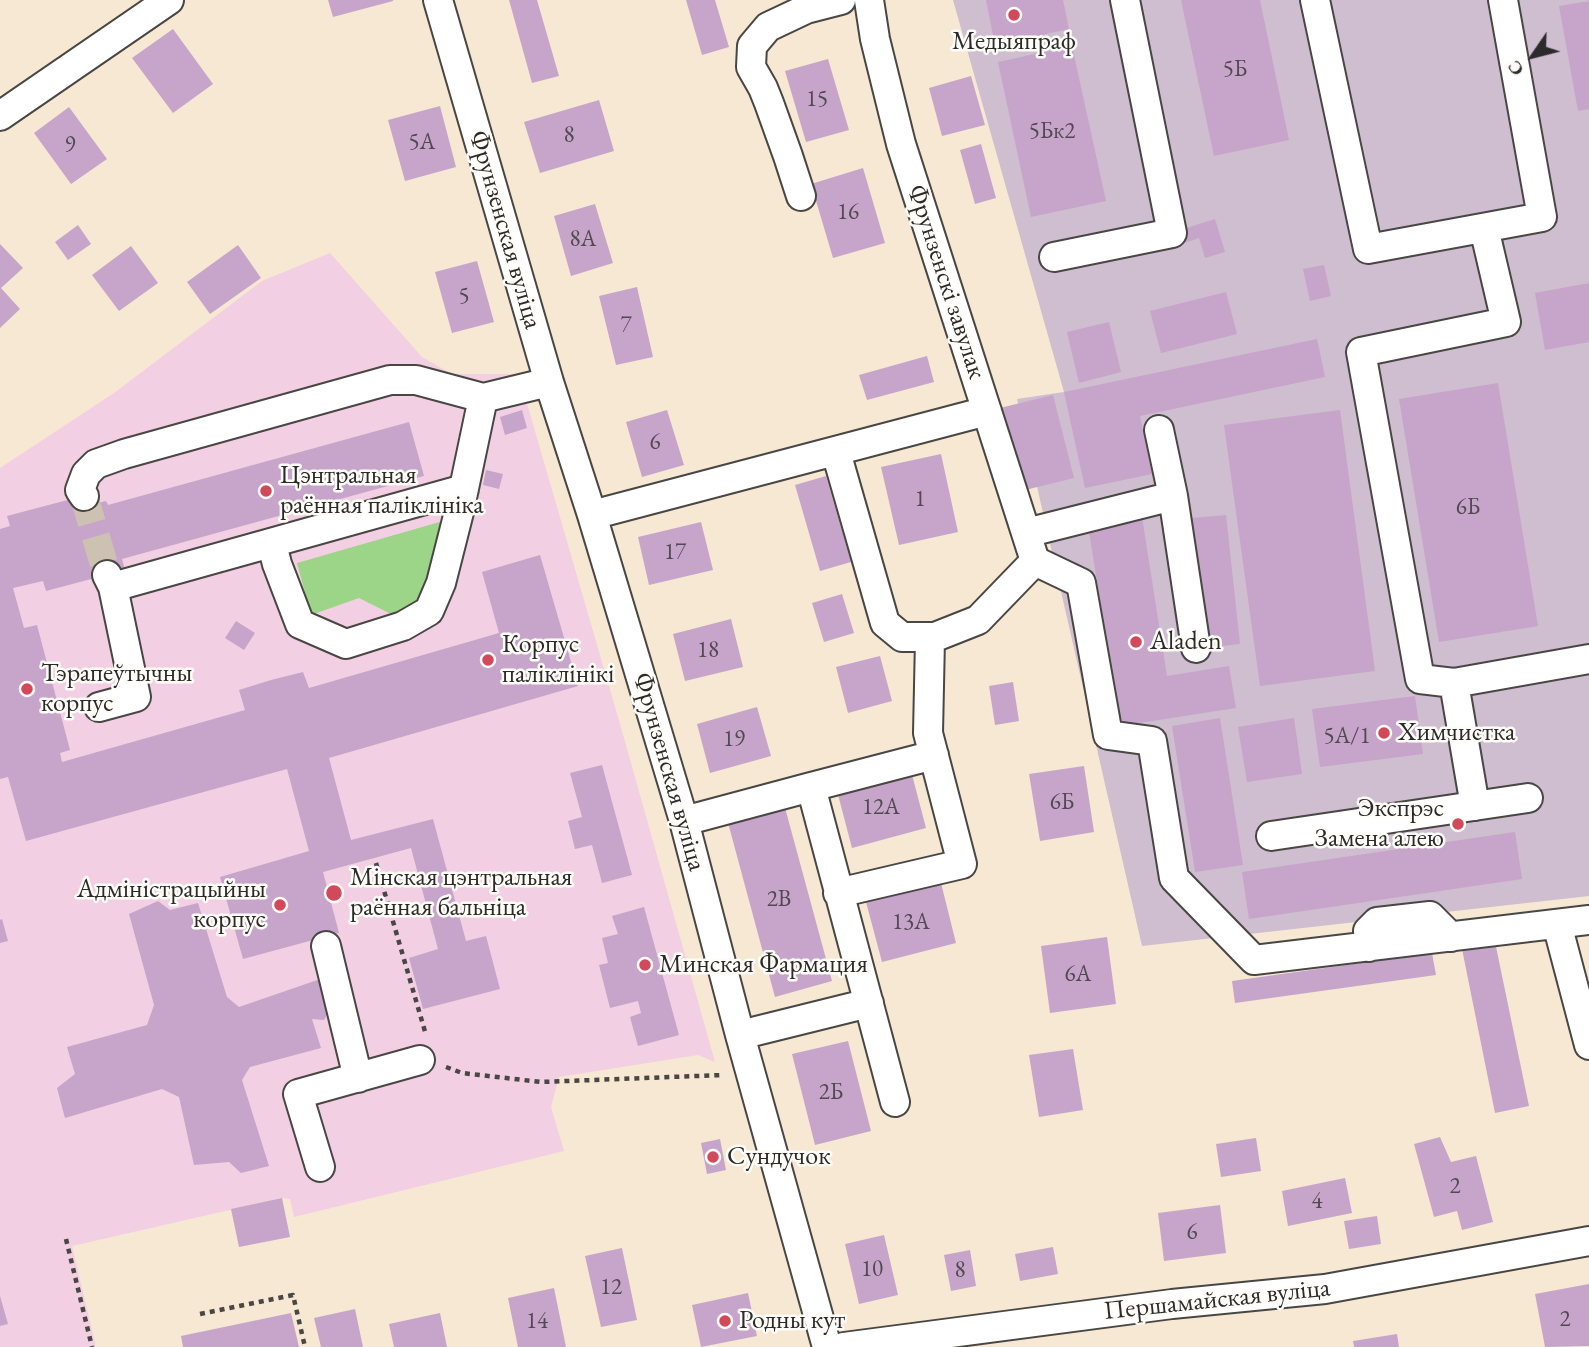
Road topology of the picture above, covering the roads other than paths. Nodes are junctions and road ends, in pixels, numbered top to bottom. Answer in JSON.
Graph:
{"nodes":[{"id":1,"x":169,"y":0,"type":"edge"},
{"id":2,"x":438,"y":0,"type":"edge"},
{"id":3,"x":841,"y":0,"type":"edge"},
{"id":4,"x":869,"y":0,"type":"edge"},
{"id":5,"x":1125,"y":0,"type":"edge"},
{"id":6,"x":1315,"y":0,"type":"edge"},
{"id":7,"x":1503,"y":0,"type":"edge"},
{"id":8,"x":0,"y":116,"type":"edge"},
{"id":9,"x":800,"y":196,"type":"dead end"},
{"id":10,"x":1484,"y":228,"type":"junction"},
{"id":11,"x":1054,"y":257,"type":"dead end"},
{"id":12,"x":549,"y":382,"type":"junction"},
{"id":13,"x":483,"y":398,"type":"junction"},
{"id":14,"x":987,"y":411,"type":"junction"},
{"id":15,"x":1159,"y":430,"type":"dead end"},
{"id":16,"x":836,"y":452,"type":"junction"},
{"id":17,"x":464,"y":489,"type":"junction"},
{"id":18,"x":84,"y":496,"type":"tunnel mouth"},
{"id":19,"x":1172,"y":496,"type":"junction"},
{"id":20,"x":592,"y":514,"type":"junction"},
{"id":21,"x":1026,"y":533,"type":"junction"},
{"id":22,"x":272,"y":544,"type":"junction"},
{"id":23,"x":1035,"y":561,"type":"junction"},
{"id":24,"x":935,"y":637,"type":"junction"},
{"id":25,"x":1196,"y":648,"type":"dead end"},
{"id":26,"x":1589,"y":659,"type":"edge"},
{"id":27,"x":1454,"y":683,"type":"junction"},
{"id":28,"x":99,"y":706,"type":"dead end"},
{"id":29,"x":934,"y":755,"type":"junction"},
{"id":30,"x":811,"y":787,"type":"junction"},
{"id":31,"x":1528,"y":798,"type":"dead end"},
{"id":32,"x":1475,"y":806,"type":"junction"},
{"id":33,"x":684,"y":821,"type":"junction"},
{"id":34,"x":1270,"y":836,"type":"dead end"},
{"id":35,"x":838,"y":893,"type":"junction"},
{"id":36,"x":1589,"y":920,"type":"edge"},
{"id":37,"x":1557,"y":924,"type":"junction"},
{"id":38,"x":326,"y":946,"type":"dead end"},
{"id":39,"x":869,"y":1003,"type":"junction"},
{"id":40,"x":740,"y":1035,"type":"junction"},
{"id":41,"x":1589,"y":1045,"type":"edge"},
{"id":42,"x":430,"y":1056,"type":"road end"},
{"id":43,"x":358,"y":1077,"type":"junction"},
{"id":44,"x":895,"y":1102,"type":"dead end"},
{"id":45,"x":320,"y":1167,"type":"dead end"},
{"id":46,"x":1589,"y":1241,"type":"edge"},
{"id":47,"x":827,"y":1347,"type":"edge"},
{"id":48,"x":844,"y":1347,"type":"edge"}],
"edges":[{"from":1,"to":8,"type":"street"},
{"from":2,"to":12,"type":"street","name":"Фрунзенская вуліца"},
{"from":3,"to":9,"type":"street"},
{"from":4,"to":14,"type":"street","name":"Фрунзенскі завулак"},
{"from":5,"to":11,"type":"street"},
{"from":6,"to":10,"type":"street"},
{"from":7,"to":10,"type":"street"},
{"from":10,"to":27,"type":"street"},
{"from":12,"to":13,"type":"street"},
{"from":12,"to":20,"type":"street","name":"Фрунзенская вуліца"},
{"from":13,"to":17,"type":"street"},
{"from":13,"to":18,"type":"street"},
{"from":14,"to":16,"type":"street"},
{"from":14,"to":21,"type":"street","name":"Фрунзенскі завулак"},
{"from":15,"to":19,"type":"street"},
{"from":16,"to":20,"type":"street"},
{"from":16,"to":24,"type":"street"},
{"from":17,"to":22,"type":"street"},
{"from":17,"to":22,"type":"street"},
{"from":19,"to":21,"type":"street"},
{"from":19,"to":25,"type":"street"},
{"from":20,"to":33,"type":"street","name":"Фрунзенская вуліца"},
{"from":21,"to":23,"type":"street","name":"Фрунзенскі завулак"},
{"from":22,"to":28,"type":"street"},
{"from":23,"to":24,"type":"street"},
{"from":23,"to":37,"type":"street"},
{"from":24,"to":29,"type":"street"},
{"from":26,"to":27,"type":"street"},
{"from":27,"to":32,"type":"street"},
{"from":29,"to":30,"type":"street"},
{"from":29,"to":35,"type":"street"},
{"from":30,"to":33,"type":"street"},
{"from":30,"to":35,"type":"street"},
{"from":31,"to":32,"type":"street"},
{"from":32,"to":34,"type":"street"},
{"from":33,"to":40,"type":"street","name":"Фрунзенская вуліца"},
{"from":35,"to":39,"type":"street"},
{"from":36,"to":37,"type":"street"},
{"from":37,"to":41,"type":"street"},
{"from":38,"to":43,"type":"street"},
{"from":39,"to":40,"type":"street"},
{"from":39,"to":44,"type":"street"},
{"from":40,"to":47,"type":"street","name":"Фрунзенская вуліца"},
{"from":42,"to":43,"type":"street"},
{"from":43,"to":45,"type":"street"},
{"from":46,"to":48,"type":"street","name":"Першамайская вуліца"}]}
